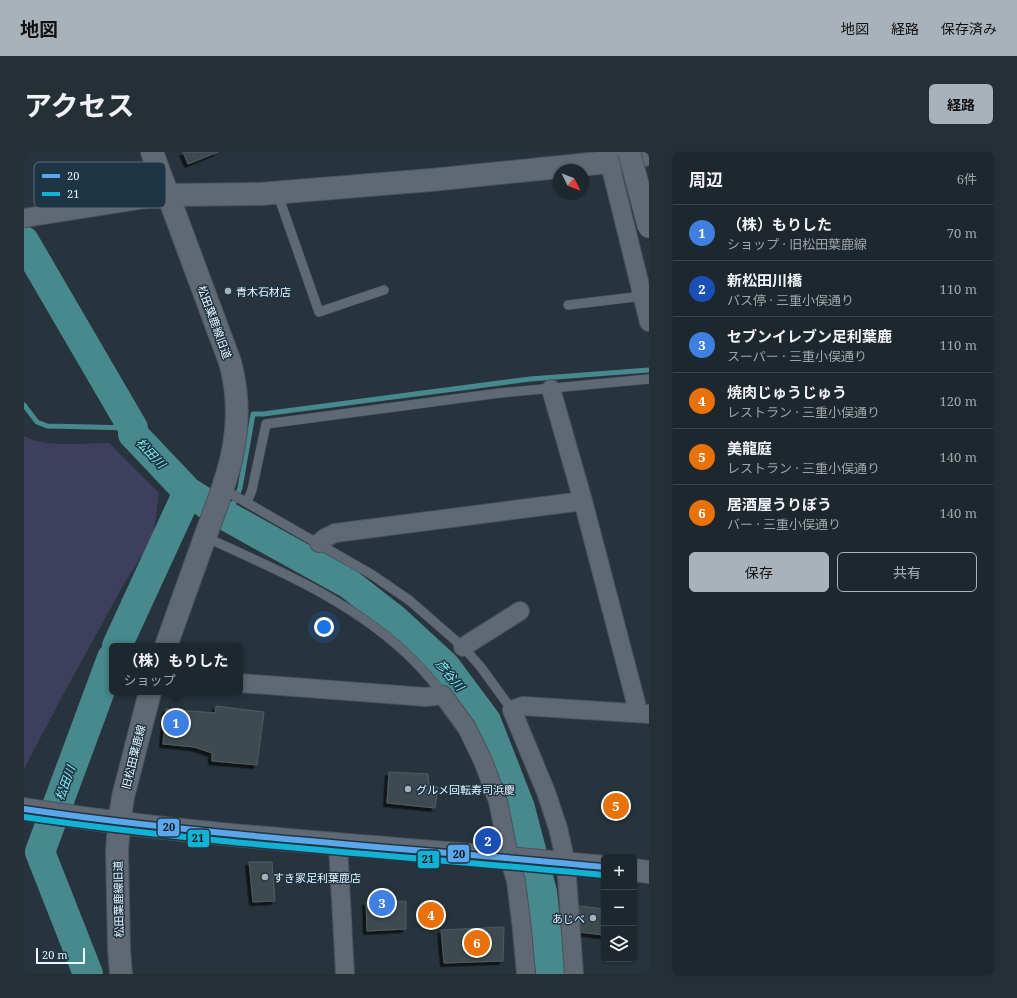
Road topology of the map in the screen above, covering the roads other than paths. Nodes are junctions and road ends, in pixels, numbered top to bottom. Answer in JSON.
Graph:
{"nodes":[{"id":1,"x":152,"y":152,"type":"edge"},
{"id":2,"x":629,"y":152,"type":"edge"},
{"id":3,"x":649,"y":154,"type":"edge"},
{"id":4,"x":608,"y":157,"type":"edge"},
{"id":5,"x":156,"y":162,"type":"edge"},
{"id":6,"x":166,"y":187,"type":"edge"},
{"id":7,"x":277,"y":192,"type":"junction"},
{"id":8,"x":166,"y":195,"type":"edge"},
{"id":9,"x":169,"y":195,"type":"junction"},
{"id":10,"x":83,"y":208,"type":"edge"},
{"id":11,"x":24,"y":218,"type":"edge"},
{"id":12,"x":649,"y":227,"type":"edge"},
{"id":13,"x":384,"y":290,"type":"dead end"},
{"id":14,"x":643,"y":296,"type":"junction"},
{"id":15,"x":568,"y":306,"type":"dead end"},
{"id":16,"x":649,"y":322,"type":"edge"},
{"id":17,"x":649,"y":379,"type":"edge"},
{"id":18,"x":551,"y":389,"type":"junction"},
{"id":19,"x":233,"y":496,"type":"junction"},
{"id":20,"x":582,"y":501,"type":"junction"},
{"id":21,"x":207,"y":533,"type":"junction"},
{"id":22,"x":319,"y":543,"type":"junction"},
{"id":23,"x":520,"y":611,"type":"dead end"},
{"id":24,"x":167,"y":643,"type":"edge"},
{"id":25,"x":462,"y":647,"type":"junction"},
{"id":26,"x":243,"y":683,"type":"edge"},
{"id":27,"x":149,"y":695,"type":"edge"},
{"id":28,"x":444,"y":695,"type":"junction"},
{"id":29,"x":512,"y":710,"type":"junction"},
{"id":30,"x":643,"y":713,"type":"edge"},
{"id":31,"x":24,"y":809,"type":"edge"},
{"id":32,"x":119,"y":824,"type":"junction"},
{"id":33,"x":338,"y":845,"type":"junction"},
{"id":34,"x":514,"y":858,"type":"junction"},
{"id":35,"x":564,"y":863,"type":"junction"},
{"id":36,"x":601,"y":867,"type":"edge"},
{"id":37,"x":637,"y":870,"type":"edge"},
{"id":38,"x":649,"y":872,"type":"edge"},
{"id":39,"x":121,"y":974,"type":"edge"},
{"id":40,"x":345,"y":974,"type":"edge"},
{"id":41,"x":526,"y":974,"type":"edge"},
{"id":42,"x":574,"y":974,"type":"edge"}],
"edges":[{"from":1,"to":5,"type":"street","name":"松田葉鹿線旧道"},
{"from":2,"to":12,"type":"main road","bridge":true},
{"from":3,"to":4,"type":"street"},
{"from":4,"to":7,"type":"street"},
{"from":4,"to":14,"type":"street"},
{"from":6,"to":9,"type":"street","name":"松田葉鹿線旧道"},
{"from":7,"to":9,"type":"street"},
{"from":7,"to":13,"type":"lane"},
{"from":8,"to":9,"type":"street"},
{"from":9,"to":19,"type":"street","name":"松田葉鹿線旧道"},
{"from":10,"to":11,"type":"street"},
{"from":14,"to":15,"type":"lane"},
{"from":14,"to":16,"type":"street"},
{"from":17,"to":18,"type":"lane"},
{"from":18,"to":19,"type":"lane"},
{"from":18,"to":20,"type":"street"},
{"from":19,"to":21,"type":"street","name":"松田葉鹿線旧道"},
{"from":19,"to":22,"type":"lane"},
{"from":20,"to":22,"type":"street"},
{"from":20,"to":30,"type":"street"},
{"from":21,"to":24,"type":"street"},
{"from":21,"to":28,"type":"lane"},
{"from":22,"to":25,"type":"lane"},
{"from":23,"to":25,"type":"street"},
{"from":25,"to":29,"type":"lane"},
{"from":26,"to":28,"type":"street"},
{"from":27,"to":32,"type":"street","name":"旧松田葉鹿線"},
{"from":28,"to":34,"type":"street"},
{"from":29,"to":30,"type":"street"},
{"from":29,"to":35,"type":"street"},
{"from":31,"to":32,"type":"street"},
{"from":32,"to":33,"type":"street"},
{"from":32,"to":39,"type":"street","name":"松田葉鹿線旧道"},
{"from":33,"to":34,"type":"street"},
{"from":33,"to":40,"type":"street"},
{"from":34,"to":35,"type":"street"},
{"from":34,"to":41,"type":"street"},
{"from":35,"to":36,"type":"street"},
{"from":35,"to":42,"type":"street"},
{"from":37,"to":38,"type":"street"}]}
